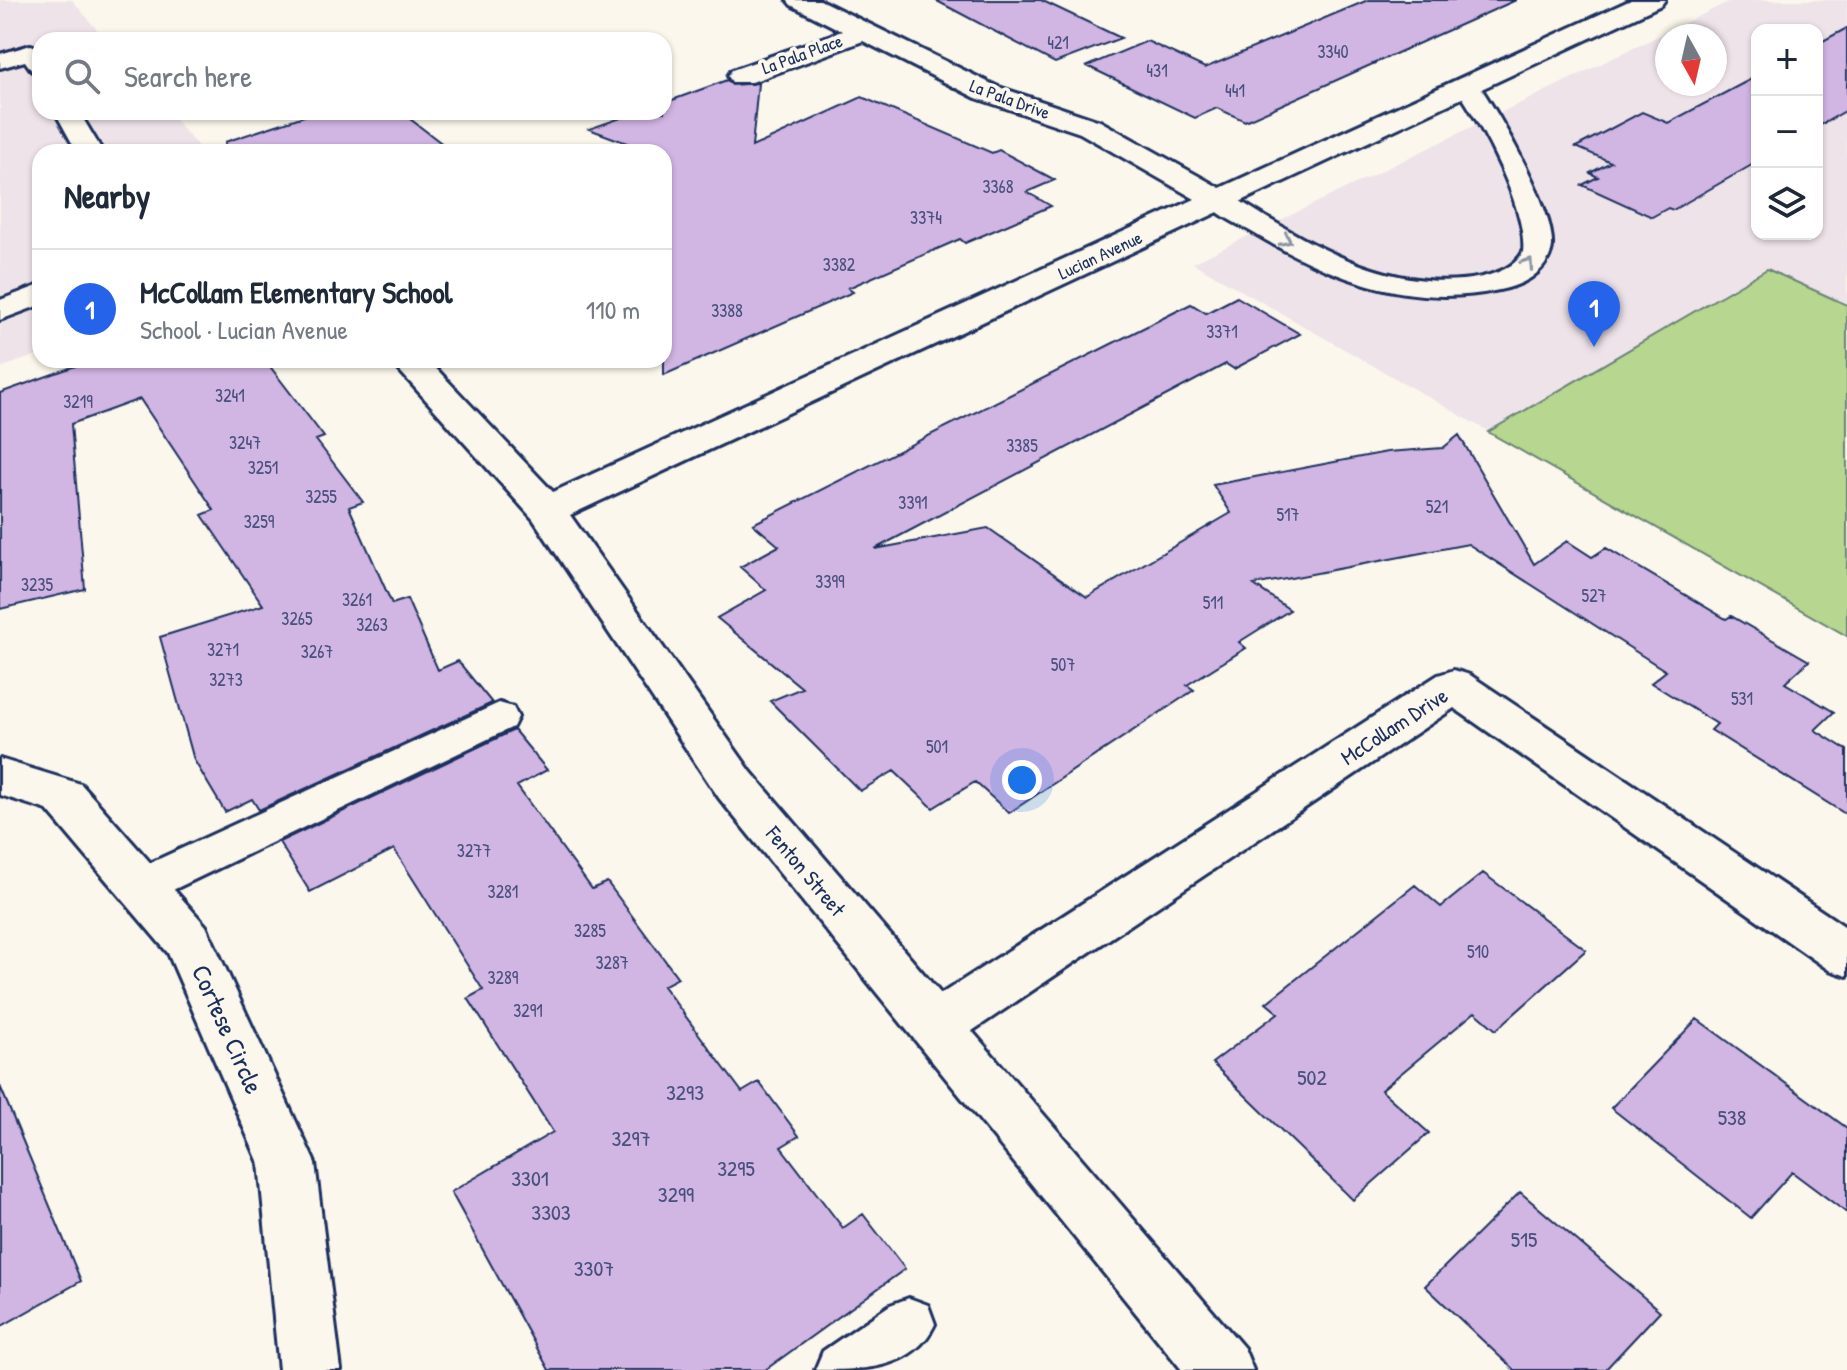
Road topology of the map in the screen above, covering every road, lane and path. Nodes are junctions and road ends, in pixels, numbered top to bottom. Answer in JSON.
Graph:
{"nodes":[{"id":1,"x":800,"y":0,"type":"edge"},
{"id":2,"x":1652,"y":0,"type":"edge"},
{"id":3,"x":861,"y":33,"type":"junction"},
{"id":4,"x":32,"y":54,"type":"edge"},
{"id":5,"x":0,"y":61,"type":"edge"},
{"id":6,"x":742,"y":76,"type":"dead end"},
{"id":7,"x":1467,"y":86,"type":"junction"},
{"id":8,"x":72,"y":120,"type":"edge"},
{"id":9,"x":85,"y":144,"type":"edge"},
{"id":10,"x":1219,"y":200,"type":"junction"},
{"id":11,"x":32,"y":297,"type":"edge"},
{"id":12,"x":0,"y":311,"type":"edge"},
{"id":13,"x":415,"y":368,"type":"edge"},
{"id":14,"x":547,"y":510,"type":"junction"},
{"id":15,"x":499,"y":717,"type":"dead end"},
{"id":16,"x":0,"y":777,"type":"edge"},
{"id":17,"x":139,"y":887,"type":"junction"},
{"id":18,"x":1847,"y":955,"type":"edge"},
{"id":19,"x":935,"y":1027,"type":"junction"},
{"id":20,"x":909,"y":1324,"type":"dead end"},
{"id":21,"x":310,"y":1370,"type":"edge"},
{"id":22,"x":842,"y":1370,"type":"edge"},
{"id":23,"x":1222,"y":1370,"type":"edge"}],
"edges":[{"from":1,"to":3,"type":"street","name":"La Pala Drive"},
{"from":2,"to":7,"type":"street","name":"Lucian Avenue"},
{"from":3,"to":6,"type":"street","name":"La Pala Place"},
{"from":3,"to":10,"type":"street","name":"La Pala Drive"},
{"from":4,"to":5,"type":"lane"},
{"from":7,"to":10,"type":"street","name":"Lucian Avenue"},
{"from":10,"to":7,"type":"lane","one_way":true},
{"from":8,"to":9,"type":"lane"},
{"from":10,"to":14,"type":"street","name":"Lucian Avenue"},
{"from":11,"to":12,"type":"lane"},
{"from":13,"to":14,"type":"street","name":"Fenton Street"},
{"from":14,"to":19,"type":"street","name":"Fenton Street"},
{"from":15,"to":17,"type":"lane"},
{"from":16,"to":17,"type":"street","name":"Cortese Circle"},
{"from":17,"to":21,"type":"street","name":"Cortese Circle"},
{"from":18,"to":19,"type":"street","name":"McCollam Drive"},
{"from":19,"to":23,"type":"street","name":"Fenton Street"},
{"from":20,"to":22,"type":"lane"}]}
